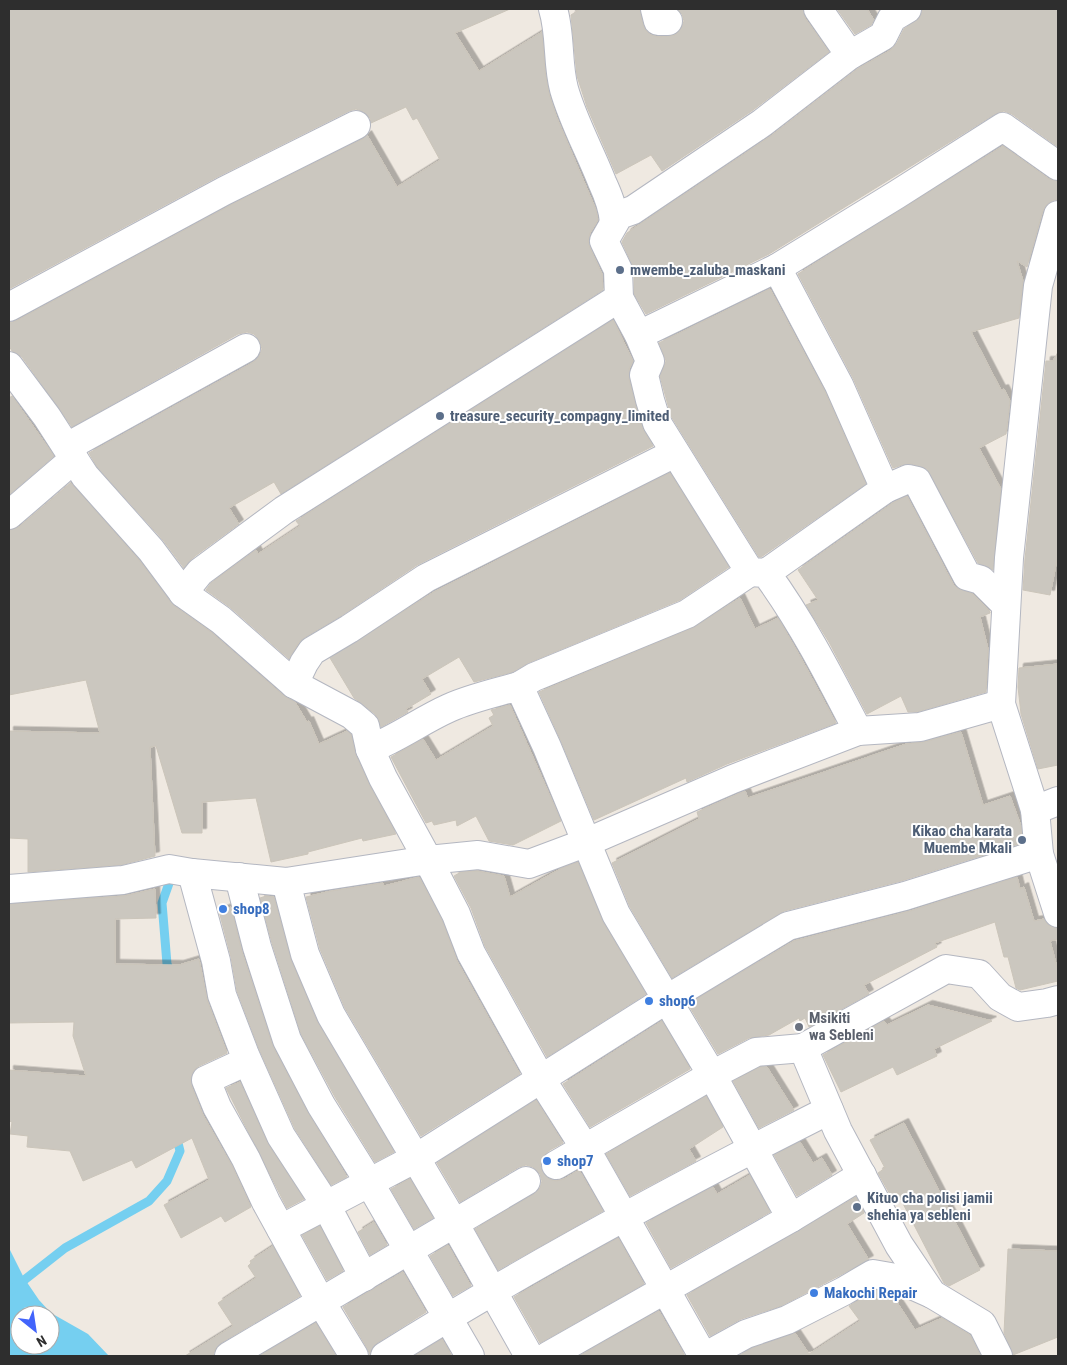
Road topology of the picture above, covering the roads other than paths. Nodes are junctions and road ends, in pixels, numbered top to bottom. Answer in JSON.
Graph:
{"nodes":[{"id":1,"x":553,"y":9,"type":"edge"},
{"id":2,"x":818,"y":9,"type":"edge"},
{"id":3,"x":907,"y":9,"type":"edge"},
{"id":4,"x":850,"y":55,"type":"junction"},
{"id":5,"x":356,"y":125,"type":"dead end"},
{"id":6,"x":1058,"y":166,"type":"edge"},
{"id":7,"x":1058,"y":215,"type":"edge"},
{"id":8,"x":614,"y":222,"type":"junction"},
{"id":9,"x":776,"y":268,"type":"junction"},
{"id":10,"x":619,"y":298,"type":"junction"},
{"id":11,"x":9,"y":307,"type":"edge"},
{"id":12,"x":639,"y":335,"type":"junction"},
{"id":13,"x":246,"y":348,"type":"dead end"},
{"id":14,"x":9,"y":366,"type":"edge"},
{"id":15,"x":71,"y":453,"type":"junction"},
{"id":16,"x":675,"y":454,"type":"junction"},
{"id":17,"x":885,"y":489,"type":"junction"},
{"id":18,"x":9,"y":515,"type":"edge"},
{"id":19,"x":758,"y":572,"type":"junction"},
{"id":20,"x":183,"y":593,"type":"junction"},
{"id":21,"x":1006,"y":605,"type":"junction"},
{"id":22,"x":294,"y":684,"type":"junction"},
{"id":23,"x":519,"y":686,"type":"junction"},
{"id":24,"x":1001,"y":704,"type":"junction"},
{"id":25,"x":858,"y":730,"type":"junction"},
{"id":26,"x":370,"y":749,"type":"junction"},
{"id":27,"x":1046,"y":805,"type":"edge"},
{"id":28,"x":585,"y":843,"type":"junction"},
{"id":29,"x":1039,"y":854,"type":"junction"},
{"id":30,"x":428,"y":860,"type":"junction"},
{"id":31,"x":192,"y":873,"type":"junction"},
{"id":32,"x":238,"y":877,"type":"junction"},
{"id":33,"x":286,"y":882,"type":"junction"},
{"id":34,"x":9,"y":889,"type":"edge"},
{"id":35,"x":1058,"y":913,"type":"edge"},
{"id":36,"x":667,"y":999,"type":"junction"},
{"id":37,"x":1058,"y":1000,"type":"edge"},
{"id":38,"x":804,"y":1048,"type":"junction"},
{"id":39,"x":247,"y":1061,"type":"junction"},
{"id":40,"x":712,"y":1074,"type":"junction"},
{"id":41,"x":541,"y":1079,"type":"junction"},
{"id":42,"x":829,"y":1110,"type":"junction"},
{"id":43,"x":585,"y":1148,"type":"junction"},
{"id":44,"x":753,"y":1148,"type":"junction"},
{"id":45,"x":416,"y":1158,"type":"junction"},
{"id":46,"x":556,"y":1165,"type":"dead end"},
{"id":47,"x":862,"y":1175,"type":"junction"},
{"id":48,"x":526,"y":1181,"type":"dead end"},
{"id":49,"x":369,"y":1182,"type":"junction"},
{"id":50,"x":326,"y":1205,"type":"junction"},
{"id":51,"x":624,"y":1217,"type":"junction"},
{"id":52,"x":792,"y":1218,"type":"junction"},
{"id":53,"x":454,"y":1223,"type":"junction"},
{"id":54,"x":281,"y":1229,"type":"junction"},
{"id":55,"x":409,"y":1250,"type":"junction"},
{"id":56,"x":364,"y":1277,"type":"junction"},
{"id":57,"x":492,"y":1290,"type":"junction"},
{"id":58,"x":665,"y":1290,"type":"junction"},
{"id":59,"x":932,"y":1294,"type":"junction"},
{"id":60,"x":321,"y":1302,"type":"junction"},
{"id":61,"x":448,"y":1317,"type":"junction"},
{"id":62,"x":229,"y":1356,"type":"edge"},
{"id":63,"x":354,"y":1356,"type":"edge"},
{"id":64,"x":385,"y":1356,"type":"edge"},
{"id":65,"x":470,"y":1356,"type":"edge"},
{"id":66,"x":529,"y":1356,"type":"edge"},
{"id":67,"x":548,"y":1356,"type":"edge"},
{"id":68,"x":705,"y":1356,"type":"edge"},
{"id":69,"x":998,"y":1356,"type":"edge"}],
"edges":[{"from":1,"to":8,"type":"street"},
{"from":2,"to":4,"type":"street"},
{"from":3,"to":4,"type":"street"},
{"from":4,"to":8,"type":"street"},
{"from":5,"to":11,"type":"street"},
{"from":6,"to":9,"type":"street"},
{"from":7,"to":21,"type":"street"},
{"from":8,"to":10,"type":"street"},
{"from":9,"to":12,"type":"street"},
{"from":9,"to":17,"type":"street"},
{"from":10,"to":12,"type":"street"},
{"from":10,"to":20,"type":"street"},
{"from":12,"to":16,"type":"street"},
{"from":13,"to":15,"type":"street"},
{"from":14,"to":15,"type":"street"},
{"from":15,"to":18,"type":"street"},
{"from":15,"to":20,"type":"street"},
{"from":16,"to":19,"type":"street"},
{"from":16,"to":22,"type":"street"},
{"from":17,"to":19,"type":"street"},
{"from":17,"to":21,"type":"street"},
{"from":19,"to":23,"type":"street"},
{"from":19,"to":25,"type":"street"},
{"from":20,"to":22,"type":"street"},
{"from":21,"to":24,"type":"street"},
{"from":22,"to":26,"type":"street"},
{"from":23,"to":26,"type":"street"},
{"from":23,"to":28,"type":"street"},
{"from":24,"to":25,"type":"street"},
{"from":24,"to":27,"type":"street"},
{"from":25,"to":28,"type":"street"},
{"from":26,"to":30,"type":"street"},
{"from":27,"to":29,"type":"street"},
{"from":28,"to":30,"type":"street"},
{"from":28,"to":36,"type":"street"},
{"from":29,"to":35,"type":"street"},
{"from":29,"to":36,"type":"street"},
{"from":30,"to":33,"type":"street"},
{"from":30,"to":41,"type":"street"},
{"from":31,"to":32,"type":"street"},
{"from":31,"to":34,"type":"street"},
{"from":31,"to":39,"type":"street"},
{"from":32,"to":33,"type":"street"},
{"from":32,"to":49,"type":"street"},
{"from":33,"to":45,"type":"street"},
{"from":36,"to":40,"type":"street"},
{"from":36,"to":41,"type":"street"},
{"from":37,"to":38,"type":"street"},
{"from":38,"to":40,"type":"street"},
{"from":38,"to":42,"type":"street"},
{"from":39,"to":50,"type":"street"},
{"from":39,"to":54,"type":"street"},
{"from":40,"to":43,"type":"street"},
{"from":40,"to":44,"type":"street"},
{"from":41,"to":43,"type":"street"},
{"from":41,"to":45,"type":"street"},
{"from":42,"to":44,"type":"street"},
{"from":42,"to":47,"type":"street"},
{"from":43,"to":46,"type":"street"},
{"from":43,"to":51,"type":"street"},
{"from":44,"to":51,"type":"street"},
{"from":44,"to":52,"type":"street"},
{"from":45,"to":49,"type":"street"},
{"from":45,"to":53,"type":"street"},
{"from":47,"to":52,"type":"street"},
{"from":47,"to":59,"type":"street"},
{"from":48,"to":53,"type":"street"},
{"from":49,"to":50,"type":"street"},
{"from":49,"to":55,"type":"street"},
{"from":50,"to":54,"type":"street"},
{"from":50,"to":56,"type":"street"},
{"from":51,"to":57,"type":"street"},
{"from":51,"to":58,"type":"street"},
{"from":52,"to":58,"type":"street"},
{"from":53,"to":55,"type":"street"},
{"from":53,"to":57,"type":"street"},
{"from":54,"to":60,"type":"street"},
{"from":55,"to":56,"type":"street"},
{"from":55,"to":61,"type":"street"},
{"from":56,"to":60,"type":"street"},
{"from":57,"to":61,"type":"street"},
{"from":57,"to":66,"type":"street"},
{"from":58,"to":67,"type":"street"},
{"from":58,"to":68,"type":"street"},
{"from":59,"to":68,"type":"street"},
{"from":59,"to":69,"type":"street"},
{"from":60,"to":62,"type":"street"},
{"from":60,"to":63,"type":"street"},
{"from":61,"to":64,"type":"street"},
{"from":61,"to":65,"type":"street"}]}
